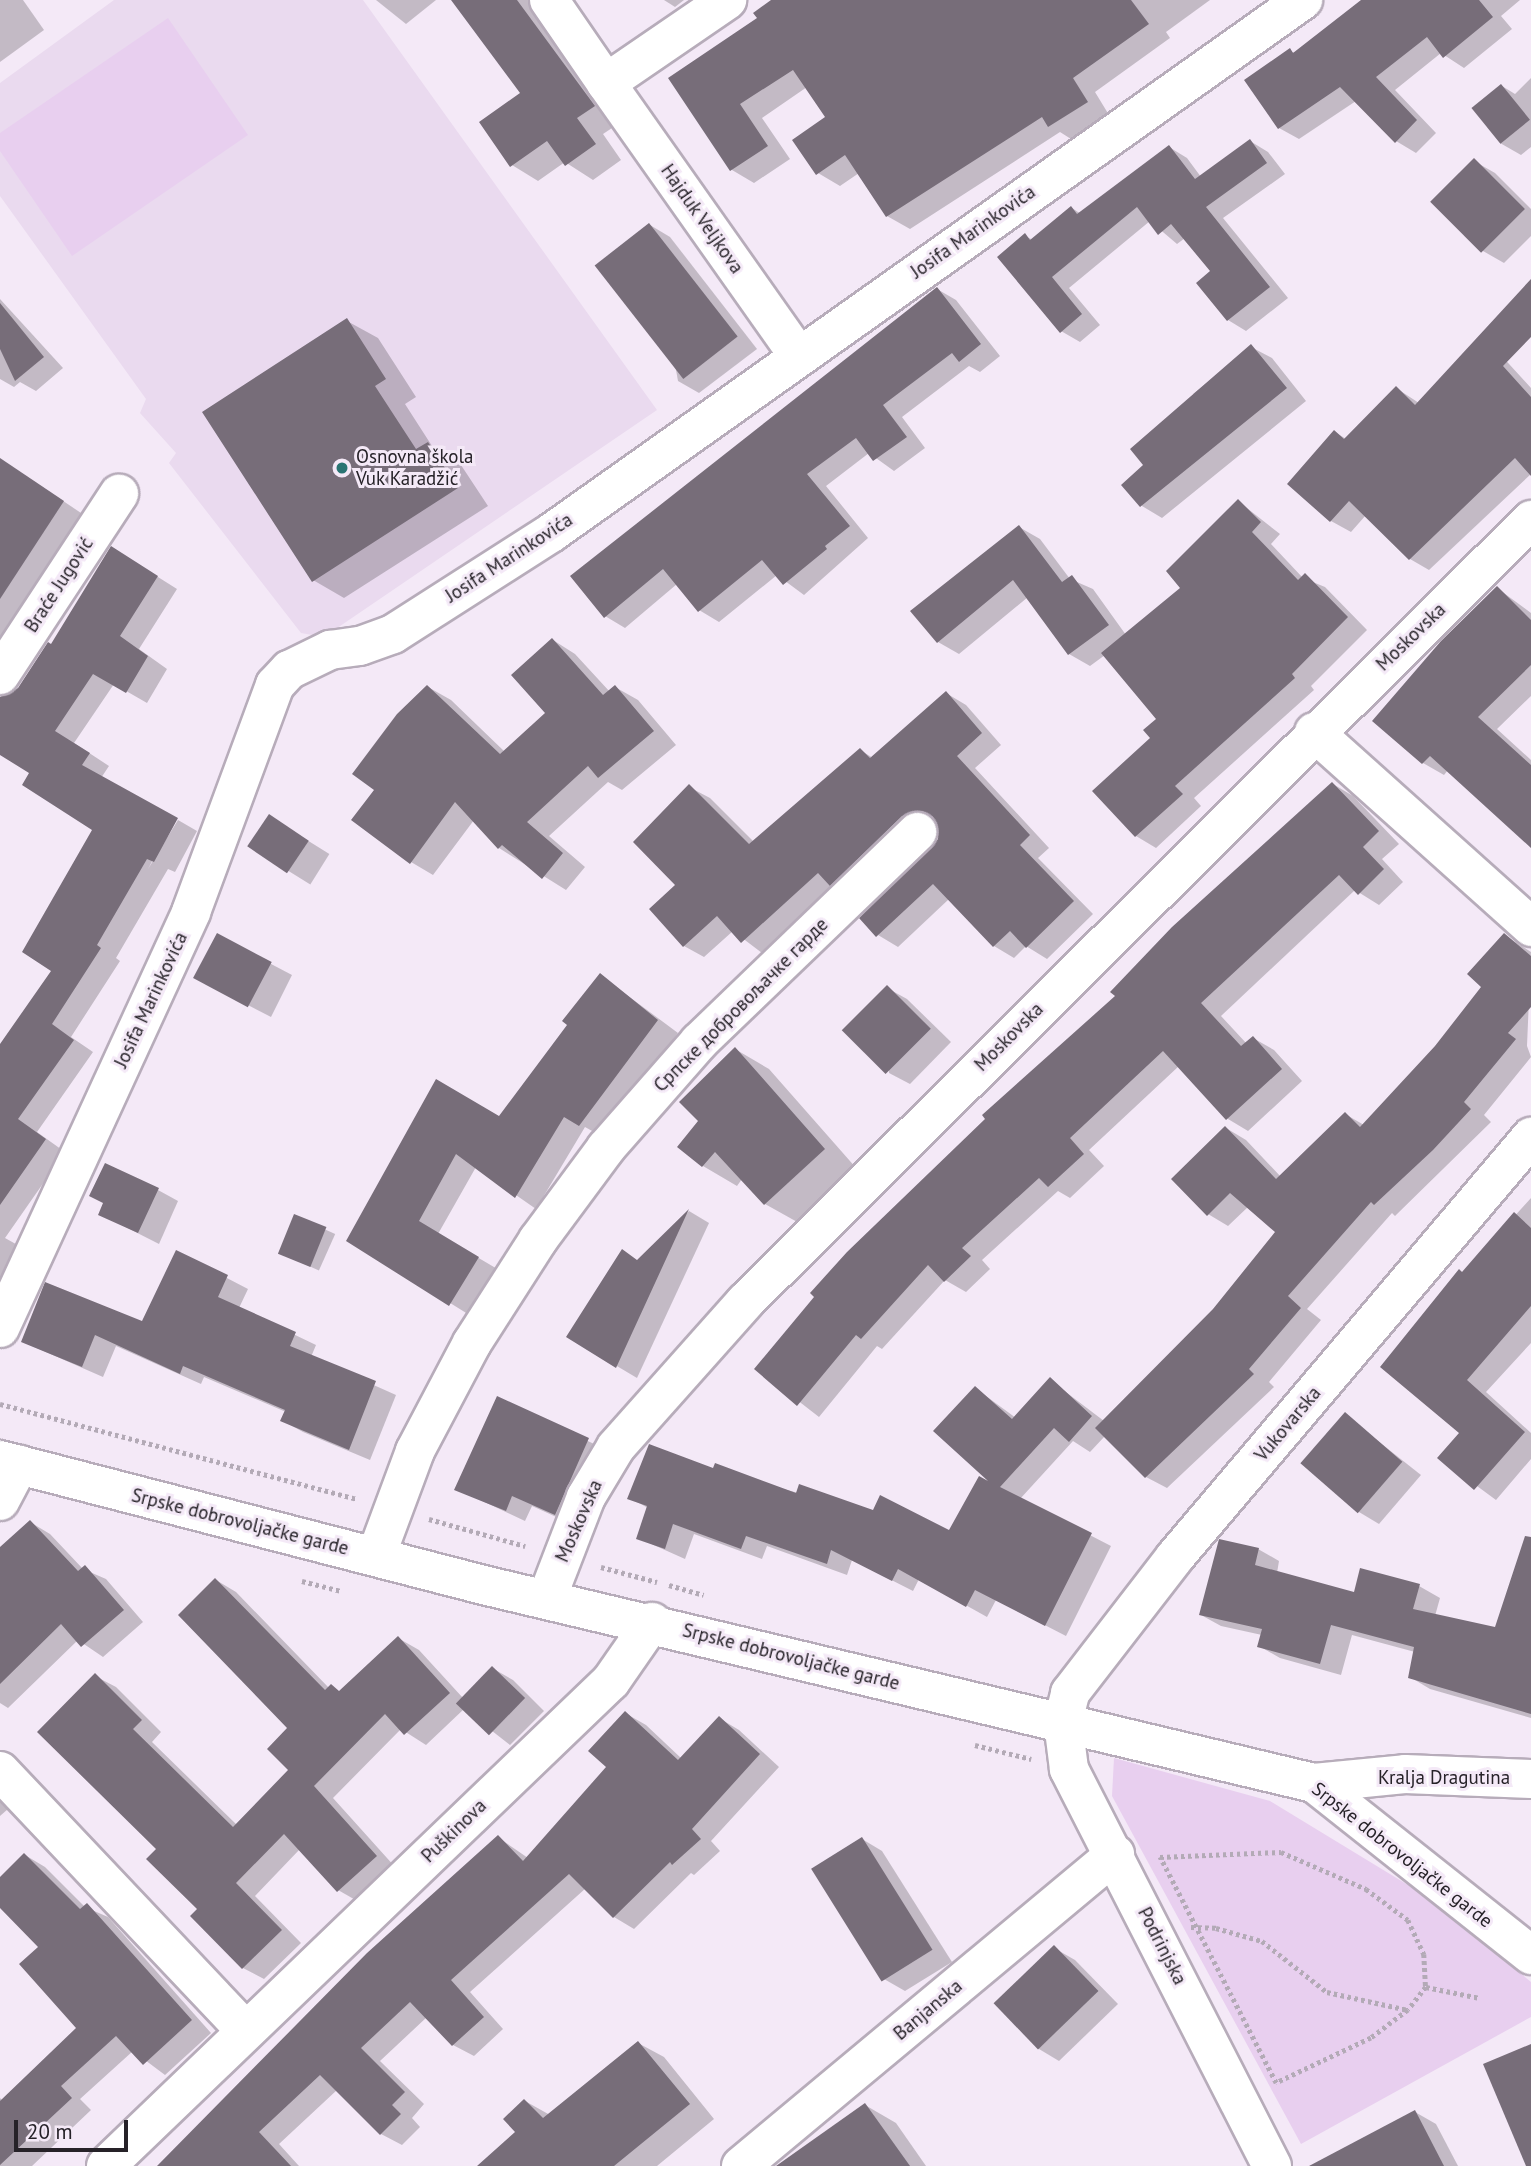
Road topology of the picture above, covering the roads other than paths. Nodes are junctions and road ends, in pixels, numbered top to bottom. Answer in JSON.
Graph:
{"nodes":[{"id":1,"x":549,"y":0,"type":"edge"},
{"id":2,"x":727,"y":0,"type":"edge"},
{"id":3,"x":1303,"y":0,"type":"edge"},
{"id":4,"x":606,"y":83,"type":"junction"},
{"id":5,"x":798,"y":355,"type":"junction"},
{"id":6,"x":118,"y":495,"type":"dead end"},
{"id":7,"x":1531,"y":520,"type":"edge"},
{"id":8,"x":0,"y":675,"type":"edge"},
{"id":9,"x":1314,"y":732,"type":"junction"},
{"id":10,"x":917,"y":832,"type":"dead end"},
{"id":11,"x":1531,"y":927,"type":"edge"},
{"id":12,"x":1531,"y":1137,"type":"edge"},
{"id":13,"x":0,"y":1328,"type":"edge"},
{"id":14,"x":10,"y":1463,"type":"edge"},
{"id":15,"x":0,"y":1501,"type":"edge"},
{"id":16,"x":376,"y":1556,"type":"junction"},
{"id":17,"x":547,"y":1598,"type":"junction"},
{"id":18,"x":652,"y":1622,"type":"junction"},
{"id":19,"x":1063,"y":1722,"type":"junction"},
{"id":20,"x":0,"y":1770,"type":"edge"},
{"id":21,"x":1531,"y":1779,"type":"edge"},
{"id":22,"x":1314,"y":1783,"type":"junction"},
{"id":23,"x":1115,"y":1854,"type":"junction"},
{"id":24,"x":1531,"y":1955,"type":"edge"},
{"id":25,"x":245,"y":2030,"type":"junction"},
{"id":26,"x":106,"y":2166,"type":"edge"},
{"id":27,"x":741,"y":2166,"type":"edge"},
{"id":28,"x":1272,"y":2166,"type":"edge"}],
"edges":[{"from":1,"to":4,"type":"street","name":"Hajduk Veljkova"},
{"from":2,"to":4,"type":"street"},
{"from":3,"to":5,"type":"street","name":"Josifa Marinkovića"},
{"from":4,"to":5,"type":"street","name":"Hajduk Veljkova"},
{"from":5,"to":13,"type":"street","name":"Josifa Marinkovića"},
{"from":6,"to":8,"type":"street","name":"Braće Jugović"},
{"from":7,"to":9,"type":"street","name":"Moskovska"},
{"from":9,"to":11,"type":"street"},
{"from":9,"to":17,"type":"street","name":"Moskovska"},
{"from":10,"to":16,"type":"street","name":"Српске добровољачке гарде"},
{"from":12,"to":19,"type":"street","name":"Vukovarska"},
{"from":14,"to":15,"type":"street"},
{"from":14,"to":16,"type":"street","name":"Srpske dobrovoljačke garde"},
{"from":16,"to":17,"type":"street","name":"Srpske dobrovoljačke garde"},
{"from":17,"to":18,"type":"street","name":"Srpske dobrovoljačke garde"},
{"from":18,"to":19,"type":"street","name":"Srpske dobrovoljačke garde"},
{"from":18,"to":25,"type":"street","name":"Puškinova"},
{"from":19,"to":22,"type":"street","name":"Srpske dobrovoljačke garde"},
{"from":19,"to":23,"type":"street","name":"Podrinjska"},
{"from":20,"to":25,"type":"street"},
{"from":21,"to":22,"type":"street","name":"Kralja Dragutina"},
{"from":22,"to":24,"type":"street","name":"Srpske dobrovoljačke garde"},
{"from":23,"to":27,"type":"street","name":"Banjanska"},
{"from":23,"to":28,"type":"street","name":"Podrinjska"},
{"from":25,"to":26,"type":"street","name":"Puškinova"}]}
